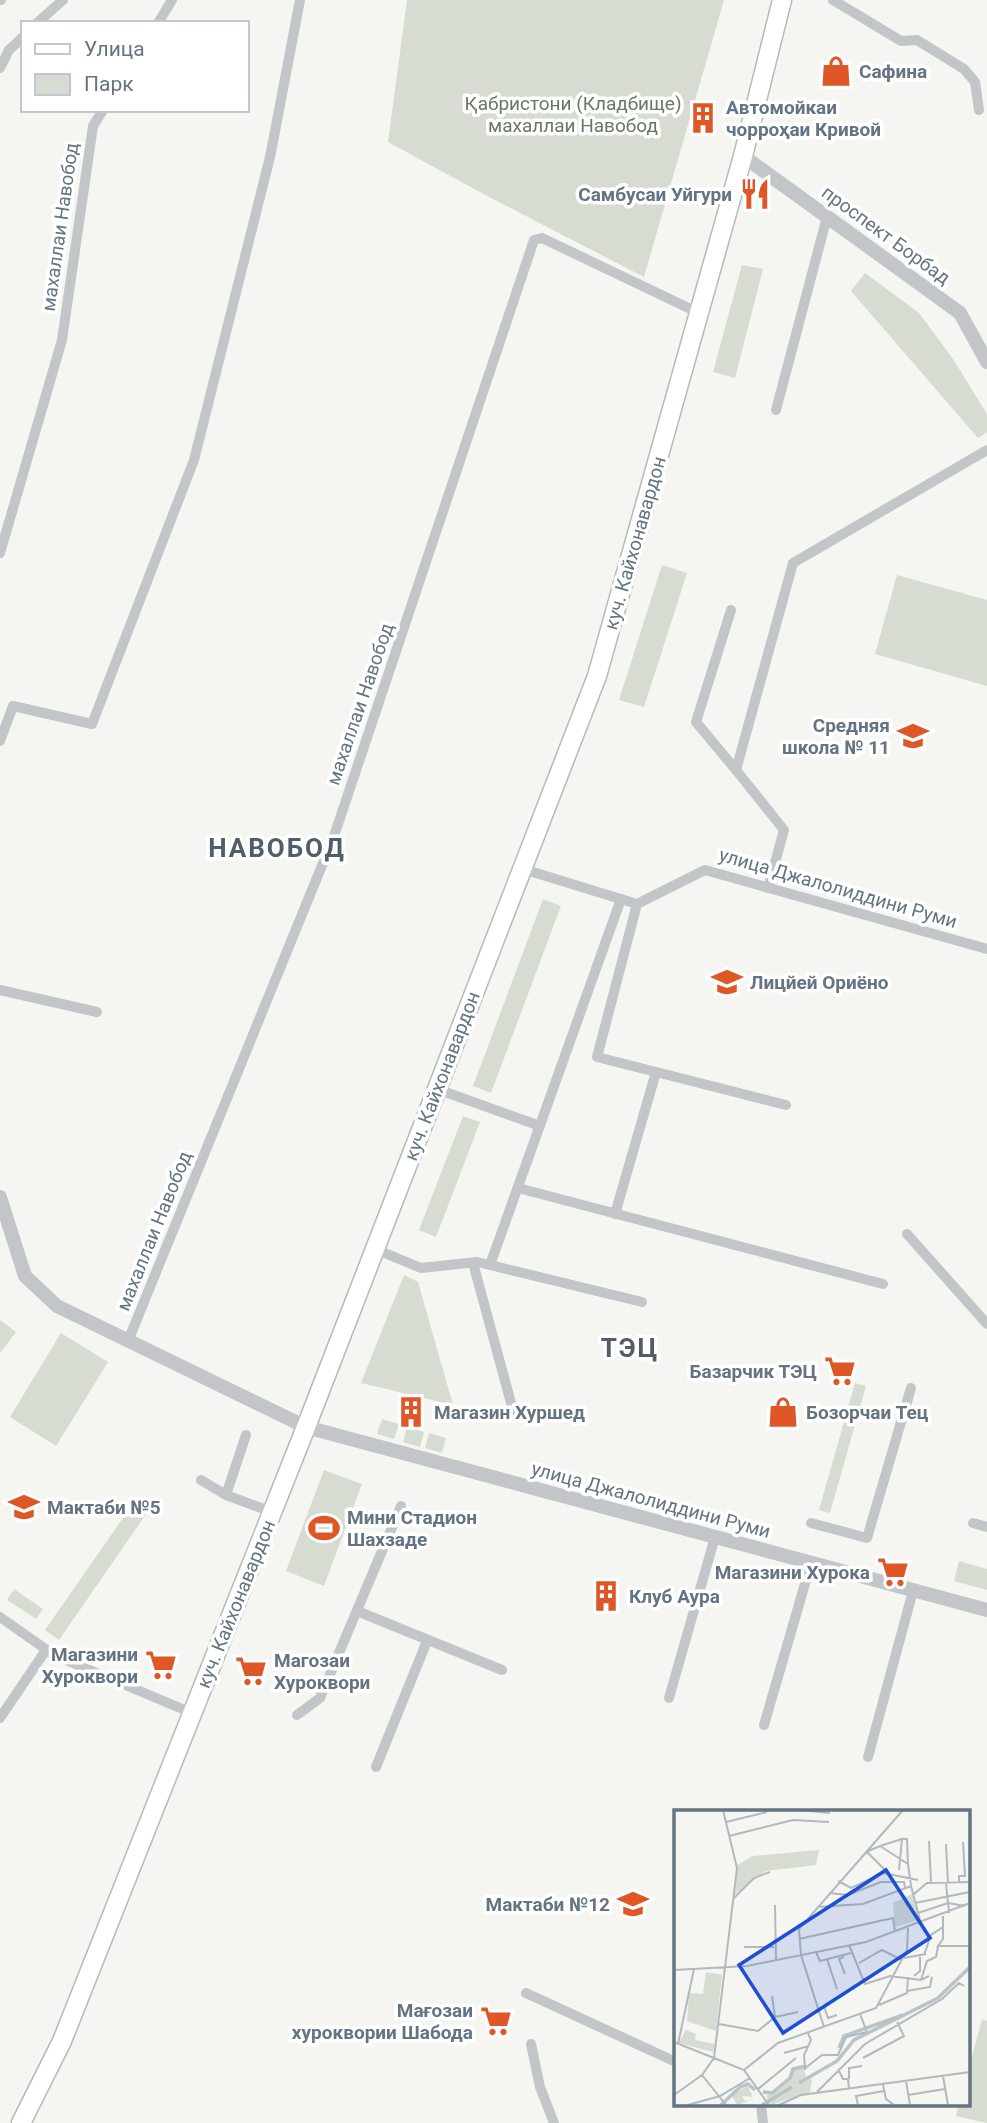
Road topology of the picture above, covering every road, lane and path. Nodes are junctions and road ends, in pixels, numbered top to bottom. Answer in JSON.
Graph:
{"nodes":[{"id":1,"x":63,"y":0,"type":"edge"},
{"id":2,"x":172,"y":0,"type":"edge"},
{"id":3,"x":300,"y":0,"type":"edge"},
{"id":4,"x":782,"y":0,"type":"edge"},
{"id":5,"x":833,"y":0,"type":"edge"},
{"id":6,"x":39,"y":21,"type":"edge"},
{"id":7,"x":159,"y":21,"type":"edge"},
{"id":8,"x":21,"y":39,"type":"edge"},
{"id":9,"x":0,"y":68,"type":"edge"},
{"id":10,"x":979,"y":110,"type":"dead end"},
{"id":11,"x":102,"y":112,"type":"edge"},
{"id":12,"x":743,"y":156,"type":"junction"},
{"id":13,"x":827,"y":217,"type":"junction"},
{"id":14,"x":699,"y":313,"type":"junction"},
{"id":15,"x":987,"y":362,"type":"edge"},
{"id":16,"x":776,"y":410,"type":"dead end"},
{"id":17,"x":987,"y":450,"type":"edge"},
{"id":18,"x":0,"y":553,"type":"edge"},
{"id":19,"x":731,"y":610,"type":"dead end"},
{"id":20,"x":0,"y":741,"type":"edge"},
{"id":21,"x":736,"y":770,"type":"junction"},
{"id":22,"x":523,"y":869,"type":"junction"},
{"id":23,"x":768,"y":888,"type":"junction"},
{"id":24,"x":621,"y":899,"type":"junction"},
{"id":25,"x":637,"y":904,"type":"junction"},
{"id":26,"x":987,"y":950,"type":"edge"},
{"id":27,"x":0,"y":990,"type":"edge"},
{"id":28,"x":97,"y":1012,"type":"dead end"},
{"id":29,"x":656,"y":1072,"type":"junction"},
{"id":30,"x":437,"y":1089,"type":"junction"},
{"id":31,"x":786,"y":1105,"type":"dead end"},
{"id":32,"x":540,"y":1126,"type":"junction"},
{"id":33,"x":518,"y":1188,"type":"junction"},
{"id":34,"x":0,"y":1197,"type":"edge"},
{"id":35,"x":615,"y":1214,"type":"junction"},
{"id":36,"x":907,"y":1234,"type":"dead end"},
{"id":37,"x":375,"y":1249,"type":"junction"},
{"id":38,"x":473,"y":1262,"type":"junction"},
{"id":39,"x":490,"y":1265,"type":"junction"},
{"id":40,"x":883,"y":1284,"type":"dead end"},
{"id":41,"x":642,"y":1303,"type":"dead end"},
{"id":42,"x":987,"y":1324,"type":"edge"},
{"id":43,"x":128,"y":1341,"type":"junction"},
{"id":44,"x":911,"y":1388,"type":"dead end"},
{"id":45,"x":514,"y":1413,"type":"dead end"},
{"id":46,"x":306,"y":1427,"type":"junction"},
{"id":47,"x":246,"y":1435,"type":"dead end"},
{"id":48,"x":201,"y":1480,"type":"dead end"},
{"id":49,"x":226,"y":1495,"type":"junction"},
{"id":50,"x":401,"y":1506,"type":"dead end"},
{"id":51,"x":272,"y":1511,"type":"junction"},
{"id":52,"x":811,"y":1523,"type":"dead end"},
{"id":53,"x":973,"y":1523,"type":"dead end"},
{"id":54,"x":987,"y":1527,"type":"edge"},
{"id":55,"x":715,"y":1537,"type":"junction"},
{"id":56,"x":811,"y":1563,"type":"junction"},
{"id":57,"x":913,"y":1591,"type":"junction"},
{"id":58,"x":987,"y":1610,"type":"edge"},
{"id":59,"x":357,"y":1611,"type":"junction"},
{"id":60,"x":0,"y":1617,"type":"edge"},
{"id":61,"x":428,"y":1641,"type":"junction"},
{"id":62,"x":46,"y":1650,"type":"junction"},
{"id":63,"x":502,"y":1670,"type":"dead end"},
{"id":64,"x":669,"y":1698,"type":"dead end"},
{"id":65,"x":192,"y":1713,"type":"junction"},
{"id":66,"x":297,"y":1715,"type":"dead end"},
{"id":67,"x":0,"y":1718,"type":"edge"},
{"id":68,"x":764,"y":1725,"type":"dead end"},
{"id":69,"x":867,"y":1757,"type":"dead end"},
{"id":70,"x":376,"y":1767,"type":"dead end"},
{"id":71,"x":526,"y":1993,"type":"dead end"},
{"id":72,"x":531,"y":2045,"type":"dead end"},
{"id":73,"x":674,"y":2061,"type":"edge"},
{"id":74,"x":21,"y":2123,"type":"edge"},
{"id":75,"x":554,"y":2123,"type":"edge"}],
"edges":[{"from":1,"to":6,"type":"street"},
{"from":2,"to":7,"type":"street"},
{"from":3,"to":20,"type":"street"},
{"from":4,"to":12,"type":"main road","name":"куч. Кайхонавардон"},
{"from":5,"to":10,"type":"street"},
{"from":8,"to":9,"type":"street"},
{"from":11,"to":18,"type":"street","name":"махаллаи Навобод"},
{"from":12,"to":13,"type":"street","name":"проспект Борбад"},
{"from":12,"to":14,"type":"main road","name":"куч. Кайхонавардон"},
{"from":13,"to":15,"type":"street","name":"проспект Борбад"},
{"from":13,"to":16,"type":"street"},
{"from":14,"to":22,"type":"main road","name":"куч. Кайхонавардон"},
{"from":14,"to":43,"type":"street","name":"махаллаи Навобод"},
{"from":17,"to":21,"type":"street"},
{"from":19,"to":21,"type":"street"},
{"from":21,"to":23,"type":"street"},
{"from":22,"to":24,"type":"street"},
{"from":22,"to":30,"type":"main road","name":"куч. Кайхонавардон"},
{"from":23,"to":25,"type":"street","name":"улица Джалолиддини Руми"},
{"from":23,"to":26,"type":"street","name":"улица Джалолиддини Руми"},
{"from":24,"to":25,"type":"street"},
{"from":24,"to":32,"type":"street"},
{"from":25,"to":29,"type":"street"},
{"from":27,"to":28,"type":"street"},
{"from":29,"to":31,"type":"street"},
{"from":29,"to":35,"type":"street"},
{"from":30,"to":32,"type":"street"},
{"from":30,"to":37,"type":"main road","name":"куч. Кайхонавардон"},
{"from":32,"to":33,"type":"street"},
{"from":33,"to":35,"type":"street"},
{"from":33,"to":39,"type":"street"},
{"from":34,"to":43,"type":"street","name":"улица Джалолиддини Руми"},
{"from":35,"to":40,"type":"street"},
{"from":36,"to":42,"type":"street"},
{"from":37,"to":38,"type":"street"},
{"from":37,"to":46,"type":"main road","name":"куч. Кайхонавардон"},
{"from":38,"to":39,"type":"street"},
{"from":38,"to":45,"type":"street"},
{"from":39,"to":41,"type":"street"},
{"from":43,"to":46,"type":"street","name":"улица Джалолиддини Руми"},
{"from":44,"to":52,"type":"street"},
{"from":46,"to":51,"type":"main road","name":"куч. Кайхонавардон"},
{"from":46,"to":55,"type":"street","name":"улица Джалолиддини Руми"},
{"from":47,"to":49,"type":"street"},
{"from":48,"to":49,"type":"street"},
{"from":49,"to":51,"type":"street"},
{"from":50,"to":59,"type":"street"},
{"from":51,"to":65,"type":"main road","name":"куч. Кайхонавардон"},
{"from":53,"to":54,"type":"street"},
{"from":55,"to":56,"type":"street","name":"улица Джалолиддини Руми"},
{"from":55,"to":64,"type":"street"},
{"from":56,"to":57,"type":"street","name":"улица Джалолиддини Руми"},
{"from":56,"to":68,"type":"street"},
{"from":57,"to":58,"type":"street","name":"улица Джалолиддини Руми"},
{"from":57,"to":69,"type":"street"},
{"from":59,"to":61,"type":"street"},
{"from":59,"to":66,"type":"street"},
{"from":60,"to":62,"type":"street"},
{"from":61,"to":63,"type":"street"},
{"from":61,"to":70,"type":"street"},
{"from":62,"to":65,"type":"street"},
{"from":62,"to":67,"type":"street"},
{"from":65,"to":74,"type":"main road","name":"куч. Кайхонавардон"},
{"from":71,"to":73,"type":"street"},
{"from":72,"to":75,"type":"street"}]}
